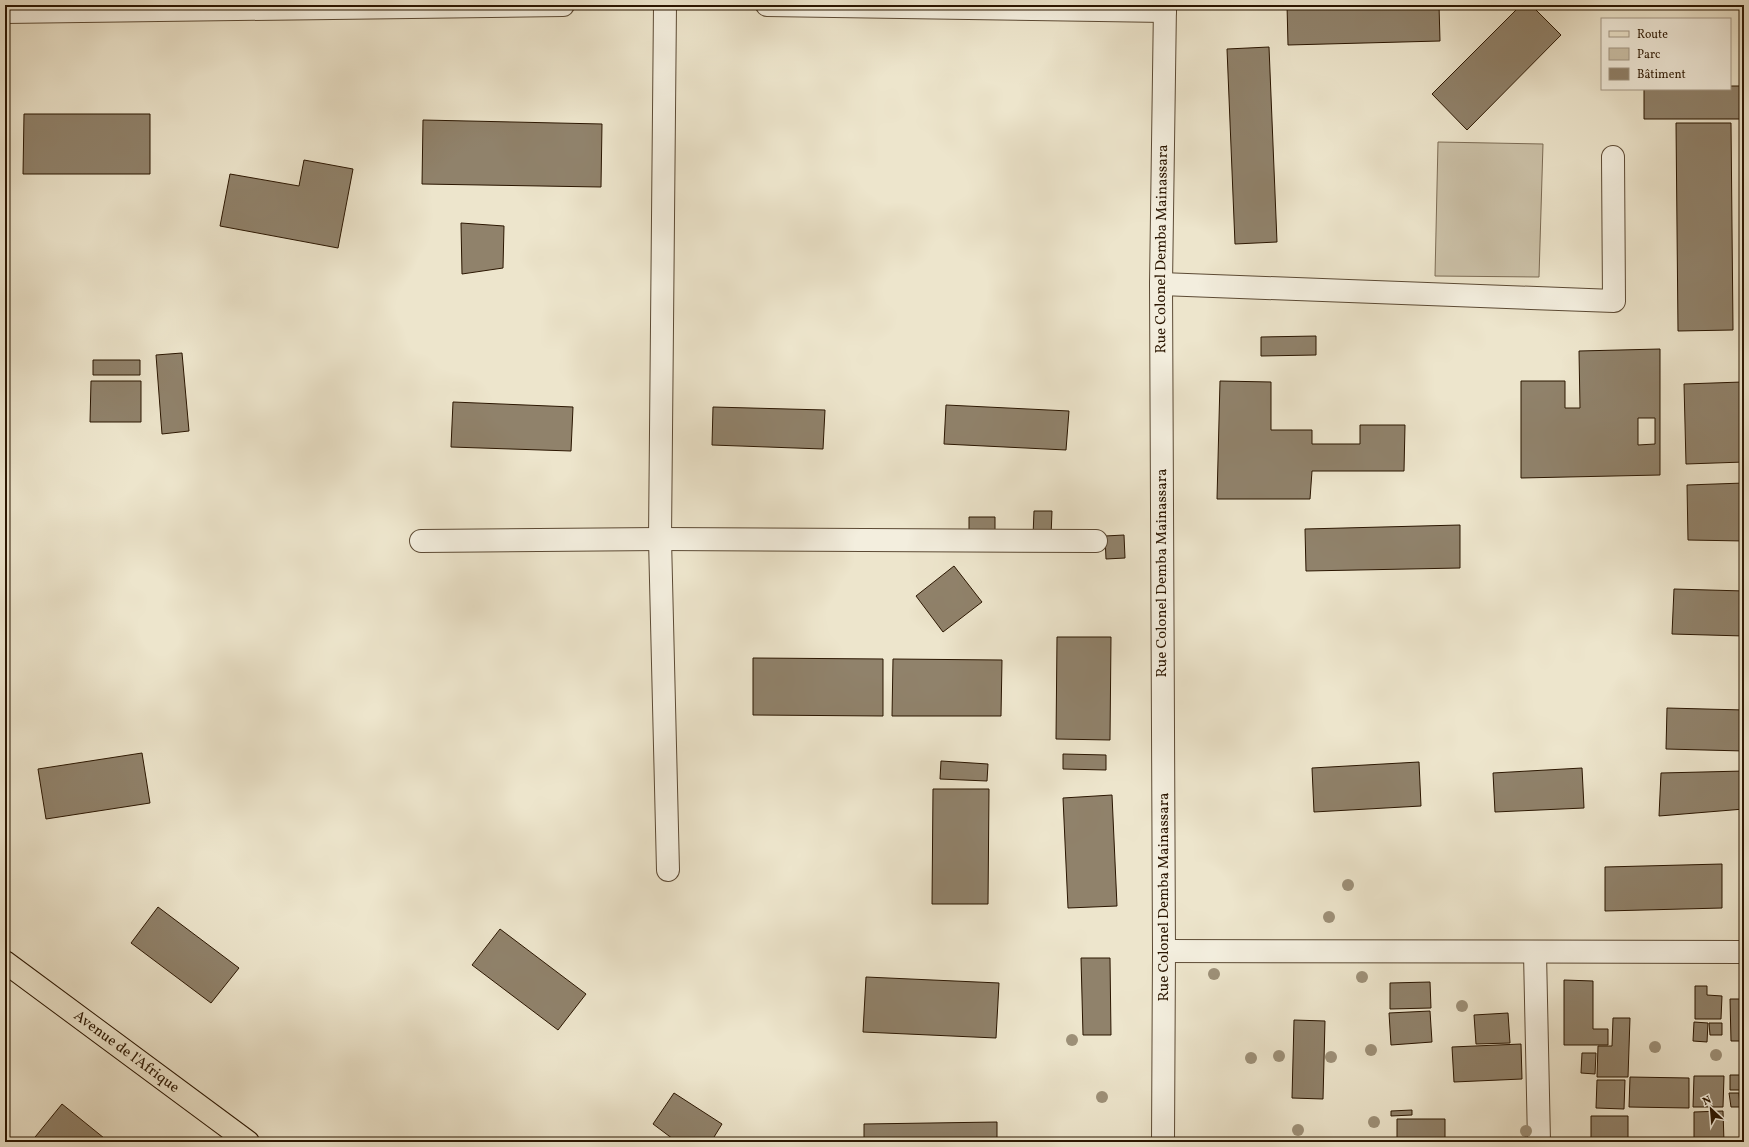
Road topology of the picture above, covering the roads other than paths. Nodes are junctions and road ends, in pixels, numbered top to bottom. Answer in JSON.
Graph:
{"nodes":[{"id":1,"x":563,"y":5,"type":"edge"},
{"id":2,"x":665,"y":5,"type":"edge"},
{"id":3,"x":767,"y":5,"type":"edge"},
{"id":4,"x":1165,"y":8,"type":"edge"},
{"id":5,"x":5,"y":12,"type":"edge"},
{"id":6,"x":1614,"y":157,"type":"dead end"},
{"id":7,"x":1161,"y":284,"type":"junction"},
{"id":8,"x":660,"y":539,"type":"junction"},
{"id":9,"x":421,"y":541,"type":"dead end"},
{"id":10,"x":1096,"y":541,"type":"dead end"},
{"id":11,"x":668,"y":870,"type":"dead end"},
{"id":12,"x":1164,"y":951,"type":"junction"},
{"id":13,"x":1744,"y":952,"type":"edge"},
{"id":14,"x":1535,"y":953,"type":"junction"},
{"id":15,"x":5,"y":962,"type":"edge"},
{"id":16,"x":248,"y":1142,"type":"edge"},
{"id":17,"x":1163,"y":1142,"type":"edge"},
{"id":18,"x":1538,"y":1142,"type":"edge"}],
"edges":[{"from":1,"to":5,"type":"street"},
{"from":2,"to":8,"type":"street"},
{"from":3,"to":4,"type":"street"},
{"from":4,"to":7,"type":"street","name":"Rue Colonel Demba Mainassara"},
{"from":6,"to":7,"type":"street"},
{"from":7,"to":12,"type":"street","name":"Rue Colonel Demba Mainassara"},
{"from":8,"to":9,"type":"street"},
{"from":8,"to":10,"type":"street"},
{"from":8,"to":11,"type":"street"},
{"from":12,"to":14,"type":"street"},
{"from":12,"to":17,"type":"street","name":"Rue Colonel Demba Mainassara"},
{"from":13,"to":14,"type":"street"},
{"from":14,"to":18,"type":"street"},
{"from":15,"to":16,"type":"main road","name":"Avenue de l'Afrique"}]}
